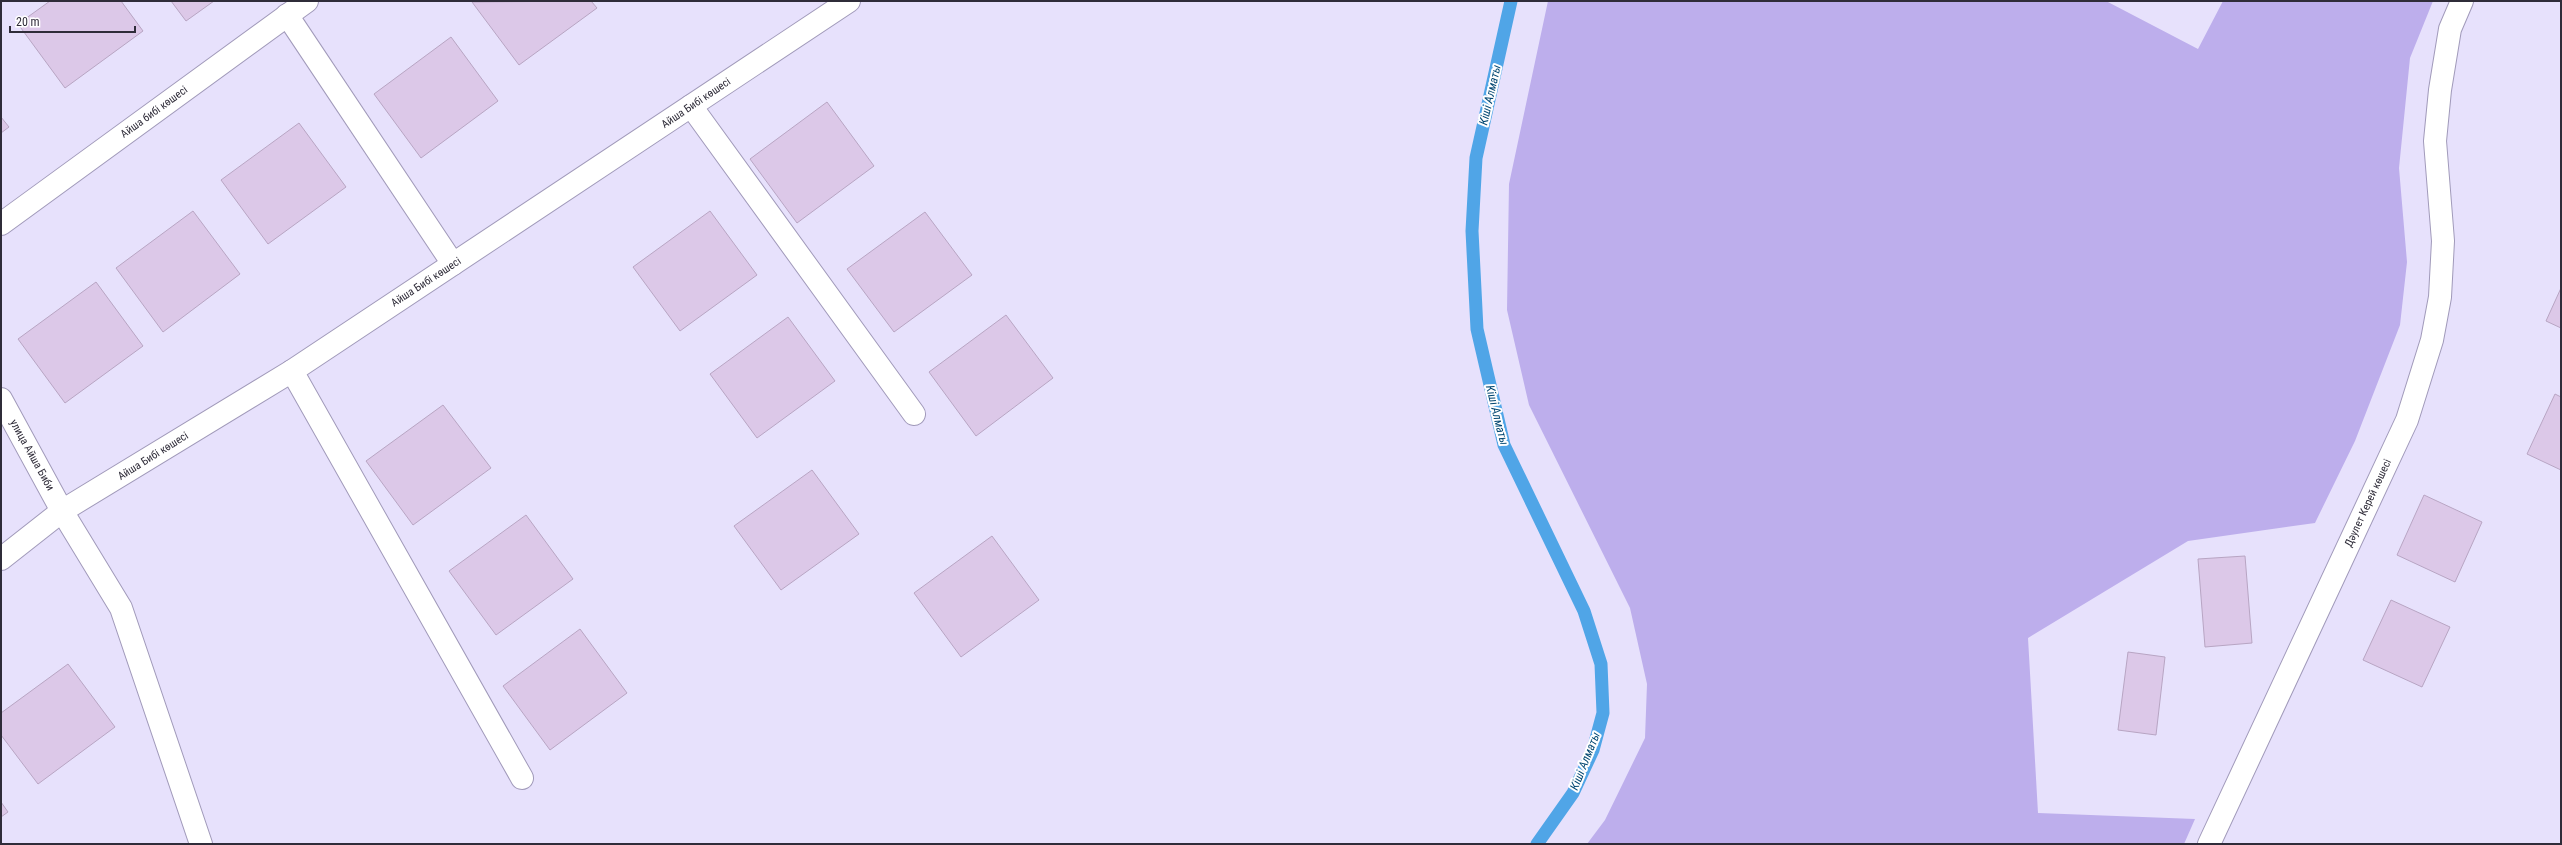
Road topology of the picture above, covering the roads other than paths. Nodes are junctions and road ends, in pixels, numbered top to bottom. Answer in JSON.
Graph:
{"nodes":[{"id":1,"x":307,"y":1,"type":"edge"},
{"id":2,"x":849,"y":1,"type":"edge"},
{"id":3,"x":2462,"y":1,"type":"edge"},
{"id":4,"x":287,"y":15,"type":"junction"},
{"id":5,"x":691,"y":106,"type":"junction"},
{"id":6,"x":1,"y":224,"type":"edge"},
{"id":7,"x":453,"y":264,"type":"junction"},
{"id":8,"x":292,"y":371,"type":"junction"},
{"id":9,"x":1,"y":400,"type":"edge"},
{"id":10,"x":914,"y":414,"type":"dead end"},
{"id":11,"x":62,"y":511,"type":"junction"},
{"id":12,"x":1,"y":559,"type":"edge"},
{"id":13,"x":522,"y":778,"type":"dead end"},
{"id":14,"x":201,"y":844,"type":"edge"},
{"id":15,"x":2209,"y":844,"type":"edge"}],
"edges":[{"from":1,"to":4,"type":"street","name":"Айша бибі көшесі"},
{"from":2,"to":5,"type":"street","name":"Айша Бибі көшесі"},
{"from":3,"to":15,"type":"street","name":"Дәулет Керей көшесі"},
{"from":4,"to":6,"type":"street","name":"Айша бибі көшесі"},
{"from":4,"to":7,"type":"street"},
{"from":5,"to":7,"type":"street","name":"Айша Бибі көшесі"},
{"from":5,"to":10,"type":"street"},
{"from":7,"to":8,"type":"street","name":"Айша Бибі көшесі"},
{"from":8,"to":11,"type":"street","name":"Айша Бибі көшесі"},
{"from":8,"to":13,"type":"street"},
{"from":9,"to":11,"type":"street","name":"улица Айша Биби"},
{"from":11,"to":12,"type":"street","name":"Айша Бибі көшесі"},
{"from":11,"to":14,"type":"street","name":"улица Айша Биби"}]}
